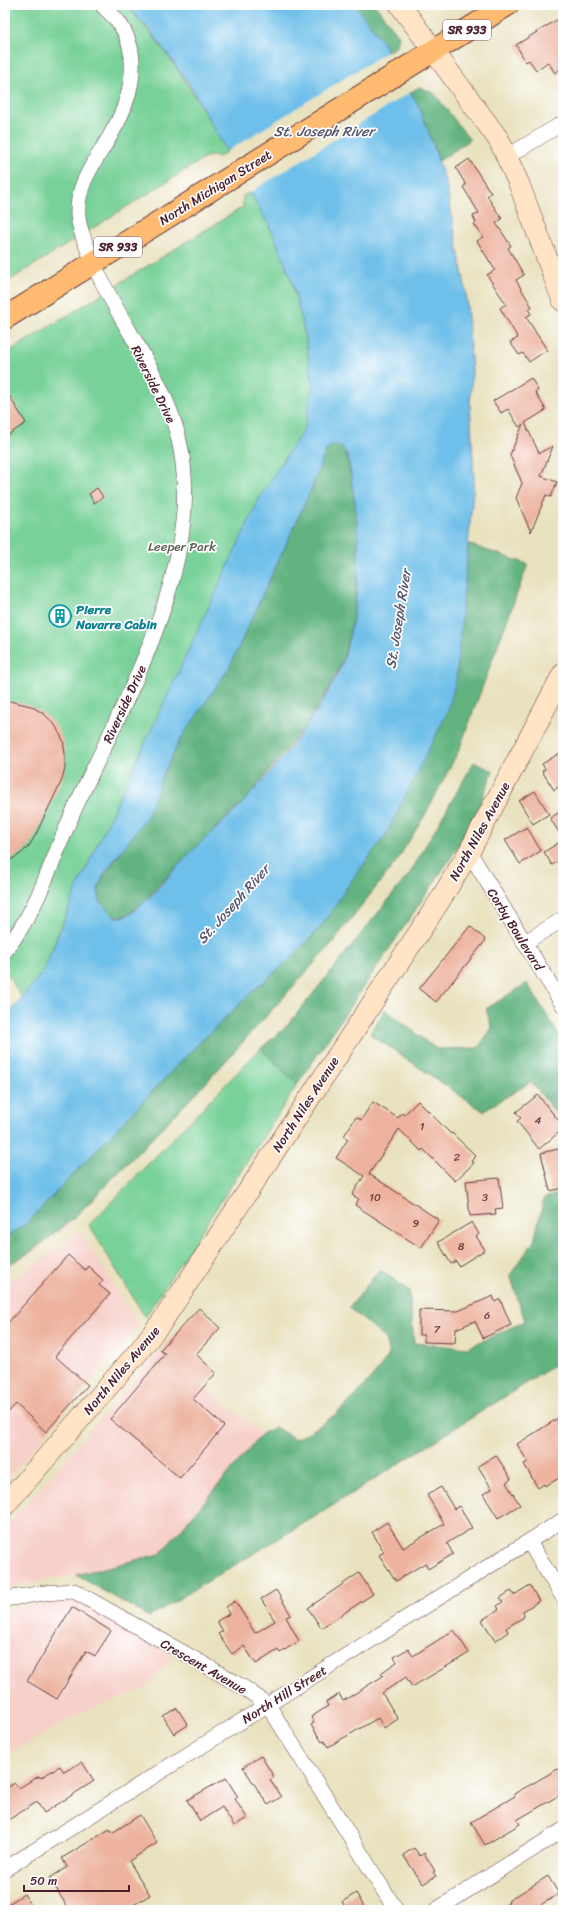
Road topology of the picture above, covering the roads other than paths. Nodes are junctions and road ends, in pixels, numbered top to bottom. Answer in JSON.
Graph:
{"nodes":[{"id":1,"x":102,"y":5,"type":"edge"},
{"id":2,"x":400,"y":5,"type":"edge"},
{"id":3,"x":507,"y":5,"type":"edge"},
{"id":4,"x":434,"y":50,"type":"junction"},
{"id":5,"x":563,"y":123,"type":"edge"},
{"id":6,"x":508,"y":156,"type":"junction"},
{"id":7,"x":94,"y":263,"type":"junction"},
{"id":8,"x":563,"y":301,"type":"edge"},
{"id":9,"x":5,"y":318,"type":"edge"},
{"id":10,"x":563,"y":674,"type":"edge"},
{"id":11,"x":469,"y":852,"type":"junction"},
{"id":12,"x":563,"y":919,"type":"edge"},
{"id":13,"x":524,"y":942,"type":"junction"},
{"id":14,"x":5,"y":951,"type":"edge"},
{"id":15,"x":563,"y":1005,"type":"edge"},
{"id":16,"x":5,"y":1505,"type":"edge"},
{"id":17,"x":563,"y":1520,"type":"edge"},
{"id":18,"x":529,"y":1542,"type":"junction"},
{"id":19,"x":563,"y":1597,"type":"edge"},
{"id":20,"x":5,"y":1599,"type":"edge"},
{"id":21,"x":268,"y":1705,"type":"junction"},
{"id":22,"x":563,"y":1830,"type":"edge"},
{"id":23,"x":5,"y":1868,"type":"edge"},
{"id":24,"x":396,"y":1910,"type":"edge"},
{"id":25,"x":436,"y":1910,"type":"edge"}],
"edges":[{"from":1,"to":7,"type":"street","name":"Riverside Drive"},
{"from":2,"to":4,"type":"street"},
{"from":3,"to":4,"type":"main road","name":"North Michigan Street","number":"SR 933"},
{"from":4,"to":6,"type":"street"},
{"from":4,"to":7,"type":"main road","name":"North Michigan Street","number":"SR 933"},
{"from":5,"to":6,"type":"street"},
{"from":6,"to":8,"type":"street"},
{"from":7,"to":9,"type":"main road","name":"North Michigan Street","number":"SR 933"},
{"from":7,"to":14,"type":"street","name":"Riverside Drive"},
{"from":10,"to":11,"type":"street","name":"North Niles Avenue"},
{"from":11,"to":13,"type":"street","name":"Corby Boulevard"},
{"from":11,"to":16,"type":"street","name":"North Niles Avenue"},
{"from":12,"to":13,"type":"street"},
{"from":13,"to":15,"type":"street","name":"Corby Boulevard"},
{"from":17,"to":18,"type":"street","name":"North Hill Street"},
{"from":18,"to":19,"type":"street"},
{"from":18,"to":21,"type":"street","name":"North Hill Street"},
{"from":20,"to":21,"type":"street","name":"Crescent Avenue"},
{"from":21,"to":23,"type":"street","name":"North Hill Street"},
{"from":21,"to":24,"type":"street","name":"Crescent Avenue"},
{"from":22,"to":25,"type":"street"}]}
